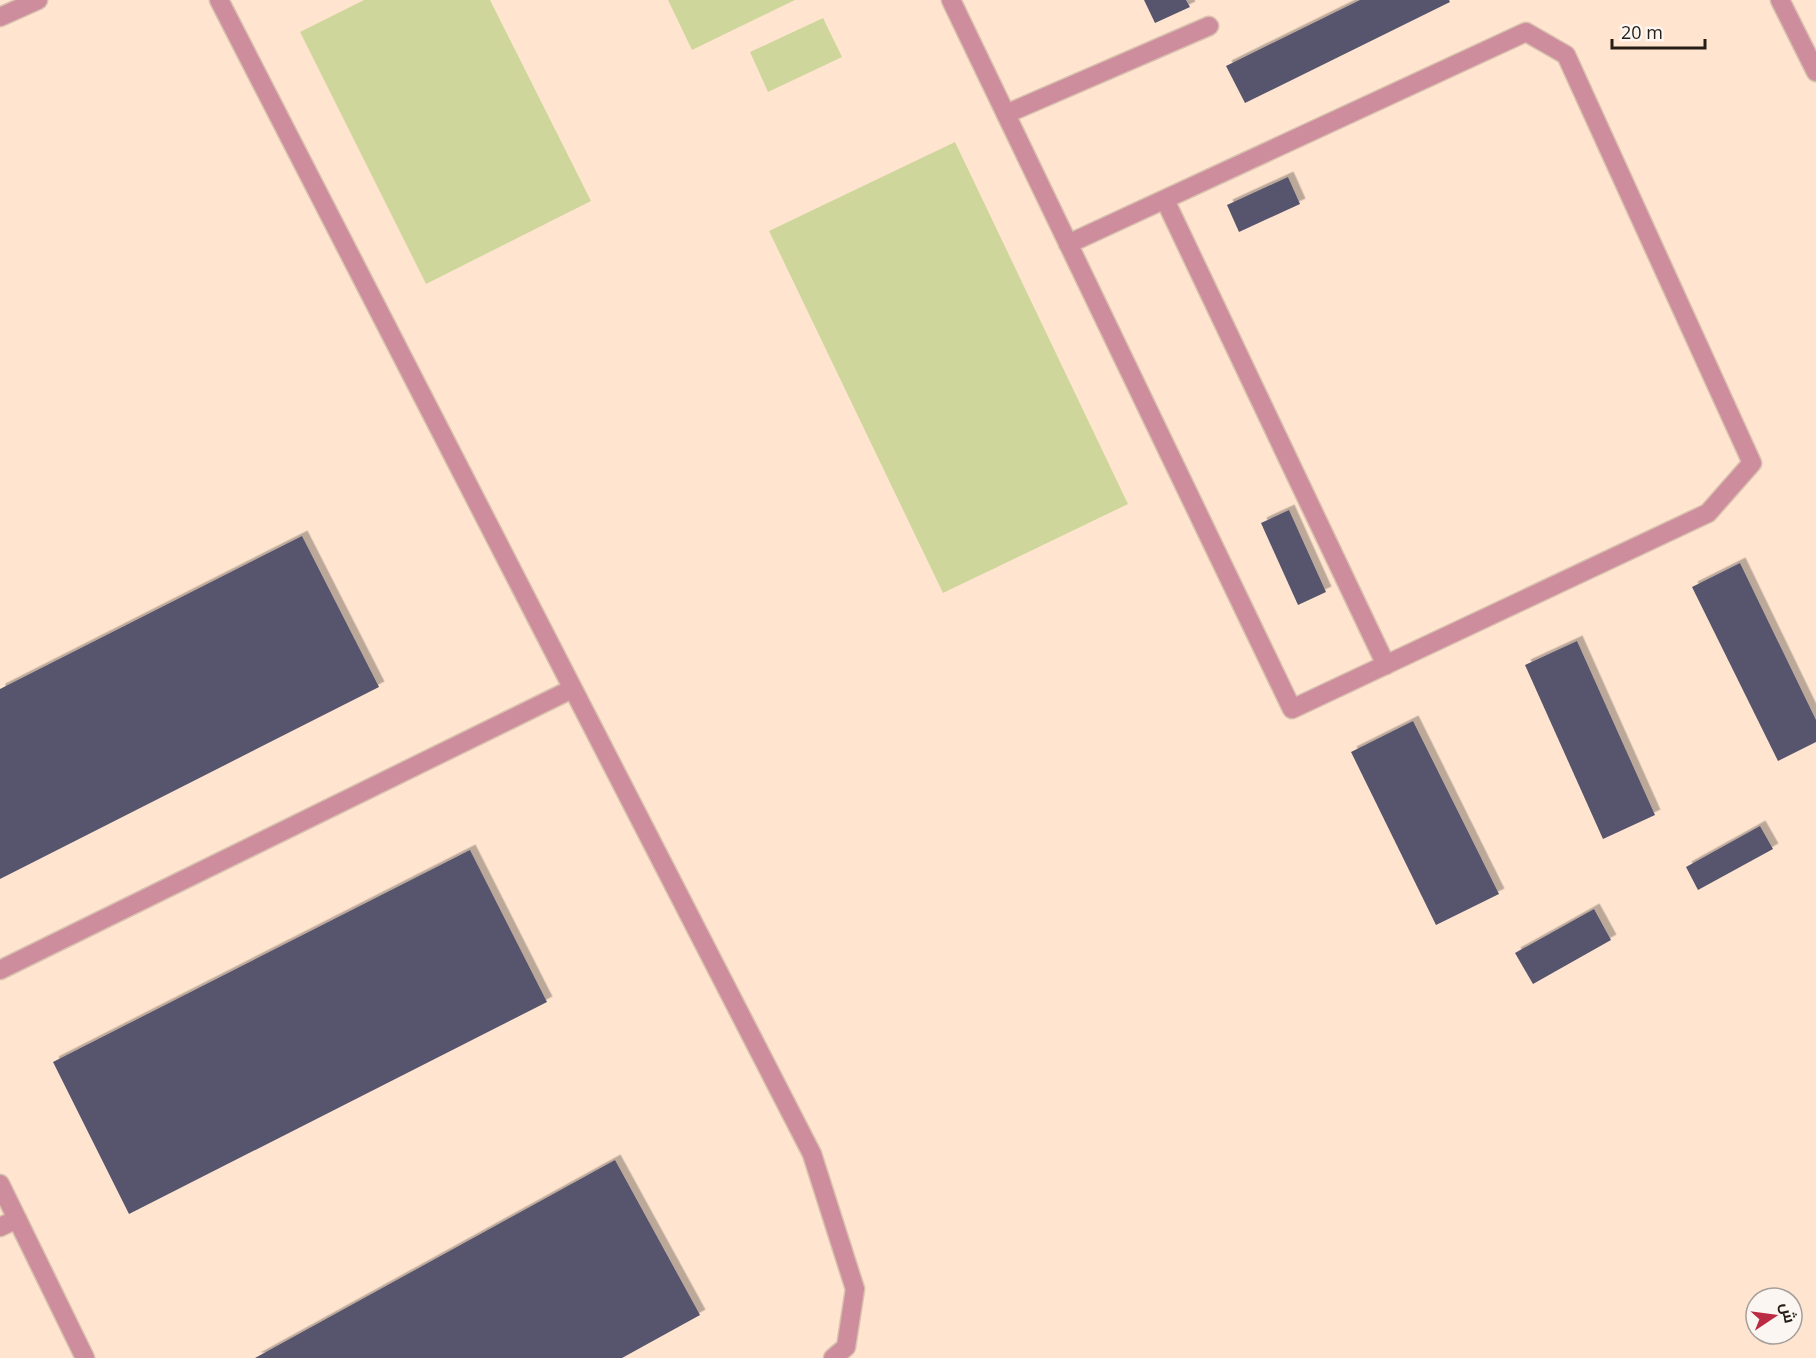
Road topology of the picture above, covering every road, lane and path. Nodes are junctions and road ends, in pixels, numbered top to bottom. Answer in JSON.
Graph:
{"nodes":[{"id":1,"x":38,"y":0,"type":"edge"},
{"id":2,"x":951,"y":0,"type":"edge"},
{"id":3,"x":1780,"y":0,"type":"edge"},
{"id":4,"x":224,"y":2,"type":"edge"},
{"id":5,"x":0,"y":17,"type":"edge"},
{"id":6,"x":1209,"y":26,"type":"dead end"},
{"id":7,"x":1816,"y":72,"type":"edge"},
{"id":8,"x":1006,"y":114,"type":"junction"},
{"id":9,"x":1165,"y":200,"type":"junction"},
{"id":10,"x":1068,"y":244,"type":"junction"},
{"id":11,"x":1386,"y":665,"type":"junction"},
{"id":12,"x":572,"y":689,"type":"junction"},
{"id":13,"x":0,"y":970,"type":"edge"},
{"id":14,"x":0,"y":1184,"type":"edge"},
{"id":15,"x":17,"y":1219,"type":"junction"},
{"id":16,"x":0,"y":1227,"type":"edge"},
{"id":17,"x":85,"y":1358,"type":"edge"},
{"id":18,"x":833,"y":1358,"type":"edge"}],
"edges":[{"from":1,"to":5,"type":"lane"},
{"from":2,"to":8,"type":"lane"},
{"from":3,"to":7,"type":"lane"},
{"from":4,"to":12,"type":"lane"},
{"from":6,"to":8,"type":"lane"},
{"from":8,"to":10,"type":"lane"},
{"from":9,"to":10,"type":"lane"},
{"from":9,"to":11,"type":"lane"},
{"from":9,"to":11,"type":"lane"},
{"from":10,"to":11,"type":"lane"},
{"from":12,"to":13,"type":"lane"},
{"from":12,"to":18,"type":"lane"},
{"from":14,"to":15,"type":"lane"},
{"from":15,"to":16,"type":"lane"},
{"from":15,"to":17,"type":"lane"}]}
